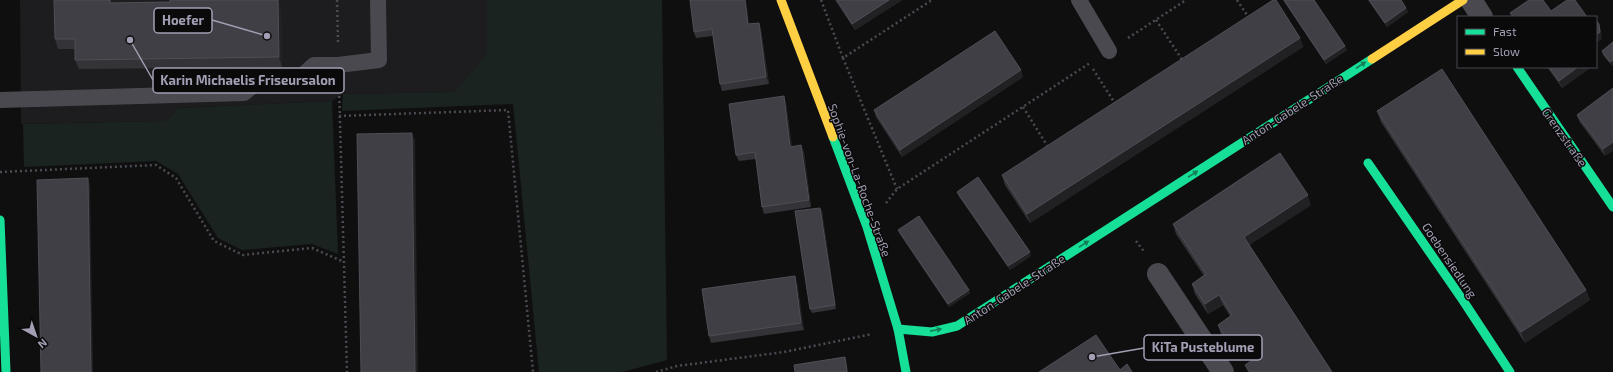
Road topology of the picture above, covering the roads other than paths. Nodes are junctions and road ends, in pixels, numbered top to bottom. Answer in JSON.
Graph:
{"nodes":[{"id":1,"x":378,"y":0,"type":"edge"},
{"id":2,"x":781,"y":0,"type":"edge"},
{"id":3,"x":1079,"y":0,"type":"edge"},
{"id":4,"x":1462,"y":0,"type":"edge"},
{"id":5,"x":1471,"y":0,"type":"edge"},
{"id":6,"x":1481,"y":16,"type":"edge"},
{"id":7,"x":1109,"y":51,"type":"road end"},
{"id":8,"x":1518,"y":68,"type":"edge"},
{"id":9,"x":0,"y":100,"type":"edge"},
{"id":10,"x":1368,"y":163,"type":"dead end"},
{"id":11,"x":1613,"y":207,"type":"edge"},
{"id":12,"x":0,"y":220,"type":"edge"},
{"id":13,"x":1158,"y":274,"type":"road end"},
{"id":14,"x":898,"y":329,"type":"junction"},
{"id":15,"x":6,"y":372,"type":"edge"},
{"id":16,"x":906,"y":372,"type":"edge"},
{"id":17,"x":1223,"y":372,"type":"edge"},
{"id":18,"x":1510,"y":372,"type":"edge"}],
"edges":[{"from":1,"to":9,"type":"lane"},
{"from":2,"to":14,"type":"street","name":"Sophie-von-La-Roche-Straße"},
{"from":3,"to":7,"type":"lane"},
{"from":14,"to":4,"type":"street","name":"Anton-Gabele-Straße","one_way":true},
{"from":5,"to":6,"type":"street"},
{"from":8,"to":11,"type":"street","name":"Grenzstraße"},
{"from":10,"to":18,"type":"street","name":"Goebensiedlung"},
{"from":12,"to":15,"type":"street"},
{"from":13,"to":17,"type":"street"},
{"from":14,"to":16,"type":"street","name":"Sophie-von-La-Roche-Straße"}]}
